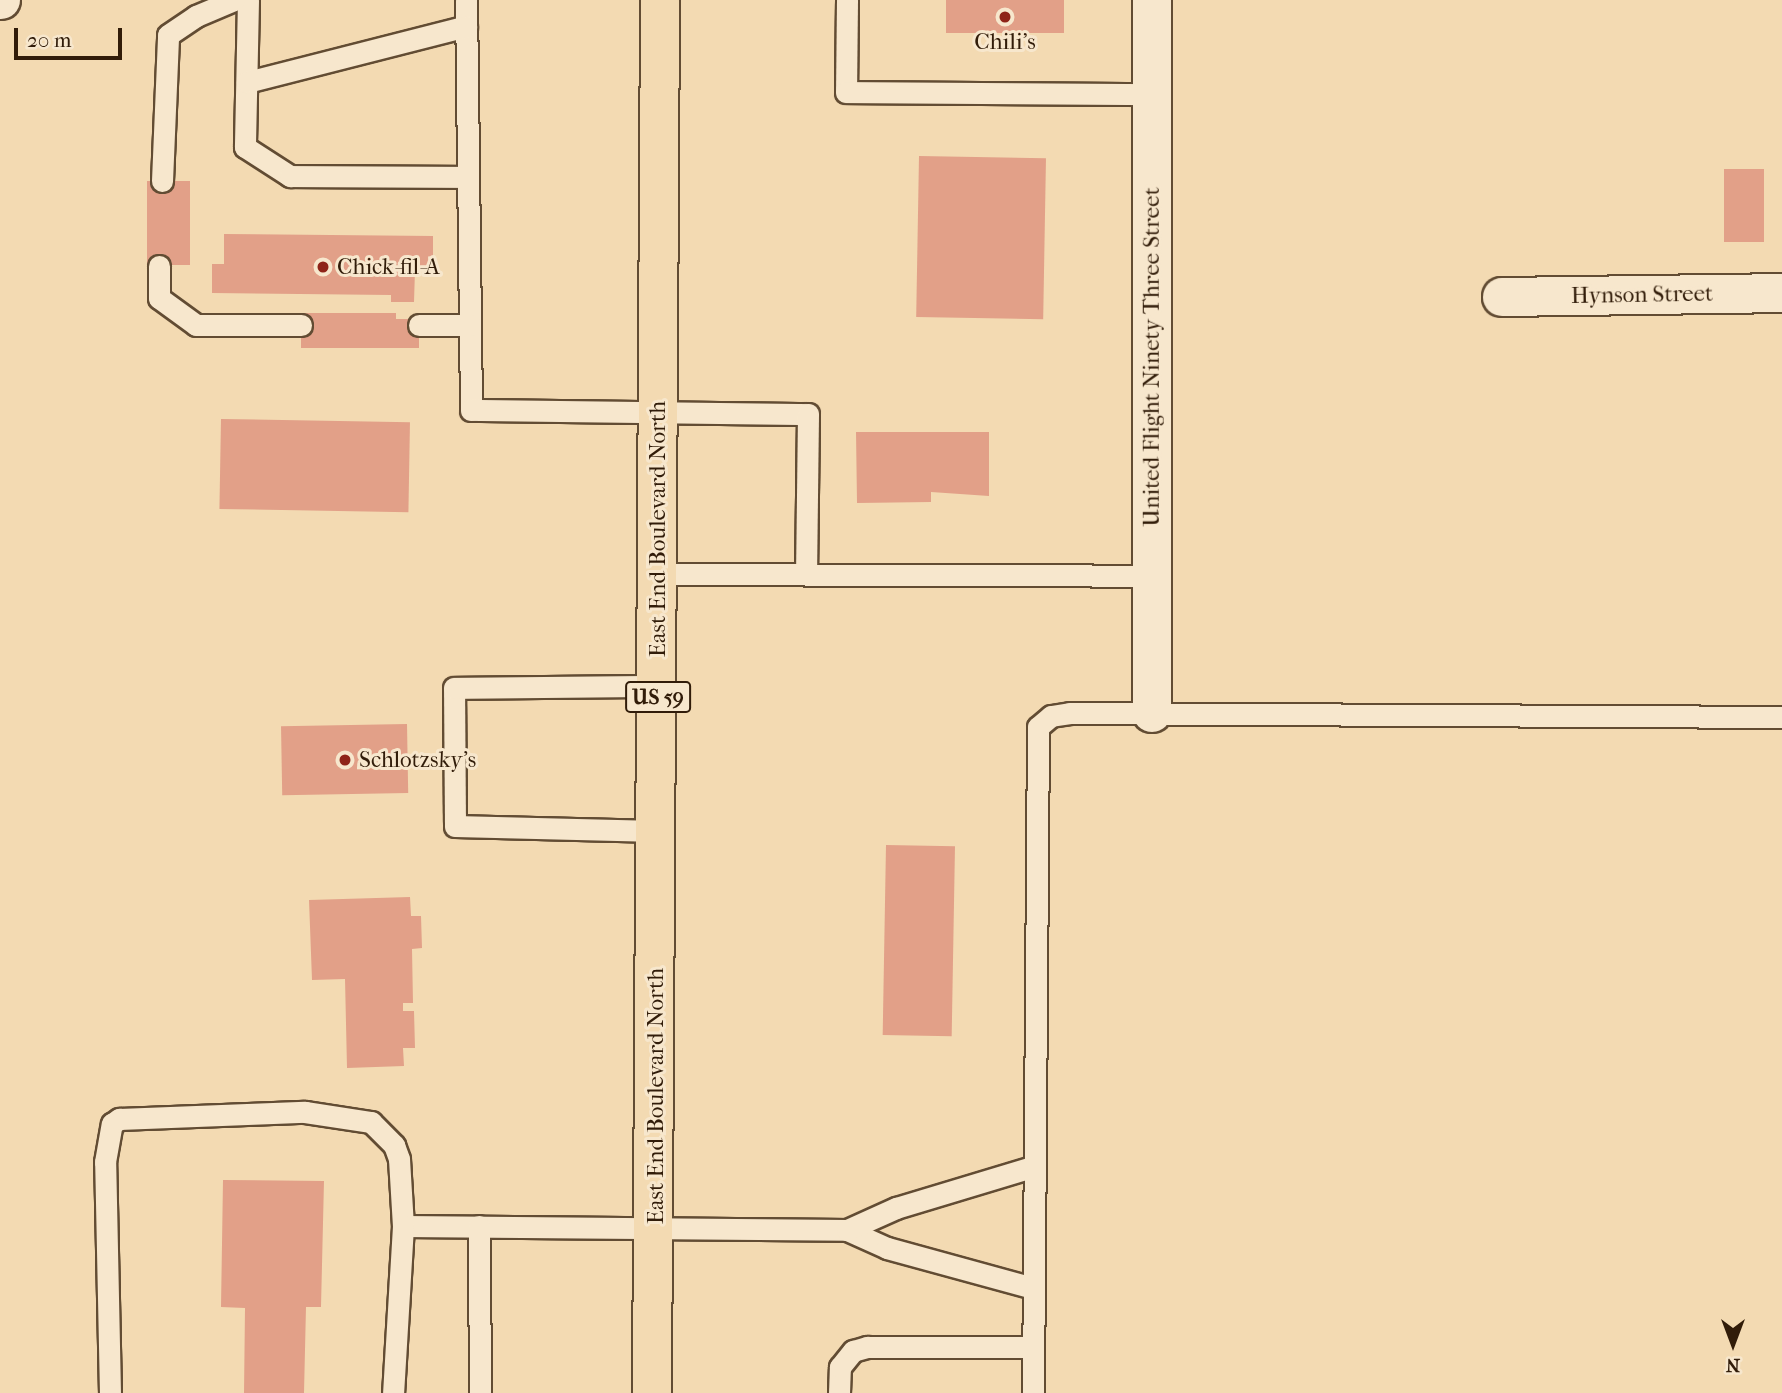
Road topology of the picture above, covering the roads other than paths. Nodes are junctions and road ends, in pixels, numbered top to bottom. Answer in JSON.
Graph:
{"nodes":[{"id":1,"x":234,"y":0,"type":"edge"},
{"id":2,"x":248,"y":0,"type":"edge"},
{"id":3,"x":466,"y":0,"type":"edge"},
{"id":4,"x":660,"y":0,"type":"edge"},
{"id":5,"x":847,"y":0,"type":"edge"},
{"id":6,"x":1152,"y":0,"type":"edge"},
{"id":7,"x":466,"y":26,"type":"junction"},
{"id":8,"x":247,"y":82,"type":"junction"},
{"id":9,"x":1152,"y":94,"type":"junction"},
{"id":10,"x":468,"y":177,"type":"junction"},
{"id":11,"x":162,"y":181,"type":"dead end"},
{"id":12,"x":159,"y":266,"type":"dead end"},
{"id":13,"x":1782,"y":293,"type":"edge"},
{"id":14,"x":1502,"y":297,"type":"dead end"},
{"id":15,"x":301,"y":325,"type":"dead end"},
{"id":16,"x":419,"y":325,"type":"dead end"},
{"id":17,"x":470,"y":325,"type":"junction"},
{"id":18,"x":659,"y":414,"type":"junction"},
{"id":19,"x":658,"y":574,"type":"junction"},
{"id":20,"x":806,"y":574,"type":"junction"},
{"id":21,"x":1152,"y":576,"type":"junction"},
{"id":22,"x":658,"y":686,"type":"junction"},
{"id":23,"x":1152,"y":713,"type":"junction"},
{"id":24,"x":1782,"y":717,"type":"edge"},
{"id":25,"x":657,"y":831,"type":"junction"},
{"id":26,"x":1032,"y":1167,"type":"junction"},
{"id":27,"x":655,"y":1225,"type":"junction"},
{"id":28,"x":403,"y":1226,"type":"junction"},
{"id":29,"x":479,"y":1226,"type":"junction"},
{"id":30,"x":847,"y":1230,"type":"junction"},
{"id":31,"x":1033,"y":1288,"type":"junction"},
{"id":32,"x":1033,"y":1348,"type":"junction"},
{"id":33,"x":110,"y":1393,"type":"edge"},
{"id":34,"x":393,"y":1393,"type":"edge"},
{"id":35,"x":480,"y":1393,"type":"edge"},
{"id":36,"x":652,"y":1393,"type":"edge"},
{"id":37,"x":839,"y":1393,"type":"edge"},
{"id":38,"x":1033,"y":1393,"type":"edge"}],
"edges":[{"from":1,"to":11,"type":"lane"},
{"from":2,"to":8,"type":"lane"},
{"from":3,"to":7,"type":"lane"},
{"from":4,"to":18,"type":"highway","name":"East End Boulevard North","number":"US 59"},
{"from":5,"to":9,"type":"lane"},
{"from":6,"to":9,"type":"street","name":"United Flight Ninety Three Street"},
{"from":7,"to":8,"type":"lane"},
{"from":7,"to":10,"type":"lane"},
{"from":8,"to":10,"type":"lane"},
{"from":9,"to":21,"type":"street","name":"United Flight Ninety Three Street"},
{"from":10,"to":17,"type":"lane"},
{"from":12,"to":15,"type":"lane"},
{"from":13,"to":14,"type":"street","name":"Hynson Street"},
{"from":16,"to":17,"type":"lane"},
{"from":17,"to":18,"type":"lane"},
{"from":18,"to":19,"type":"highway","name":"East End Boulevard North","number":"US 59"},
{"from":18,"to":20,"type":"lane"},
{"from":19,"to":20,"type":"lane"},
{"from":19,"to":22,"type":"highway","name":"East End Boulevard North","number":"US 59"},
{"from":20,"to":21,"type":"lane"},
{"from":21,"to":23,"type":"street","name":"United Flight Ninety Three Street"},
{"from":22,"to":25,"type":"highway","name":"East End Boulevard North","number":"US 59"},
{"from":22,"to":25,"type":"lane"},
{"from":23,"to":24,"type":"lane"},
{"from":23,"to":26,"type":"lane"},
{"from":25,"to":27,"type":"highway","name":"East End Boulevard North","number":"US 59"},
{"from":26,"to":30,"type":"lane"},
{"from":26,"to":31,"type":"lane"},
{"from":27,"to":29,"type":"lane"},
{"from":27,"to":30,"type":"lane"},
{"from":27,"to":36,"type":"highway","name":"East End Boulevard North","number":"US 59"},
{"from":28,"to":29,"type":"lane"},
{"from":28,"to":33,"type":"lane"},
{"from":28,"to":34,"type":"lane"},
{"from":29,"to":35,"type":"lane"},
{"from":30,"to":31,"type":"lane"},
{"from":31,"to":32,"type":"lane"},
{"from":32,"to":37,"type":"lane"},
{"from":32,"to":38,"type":"lane"}]}
